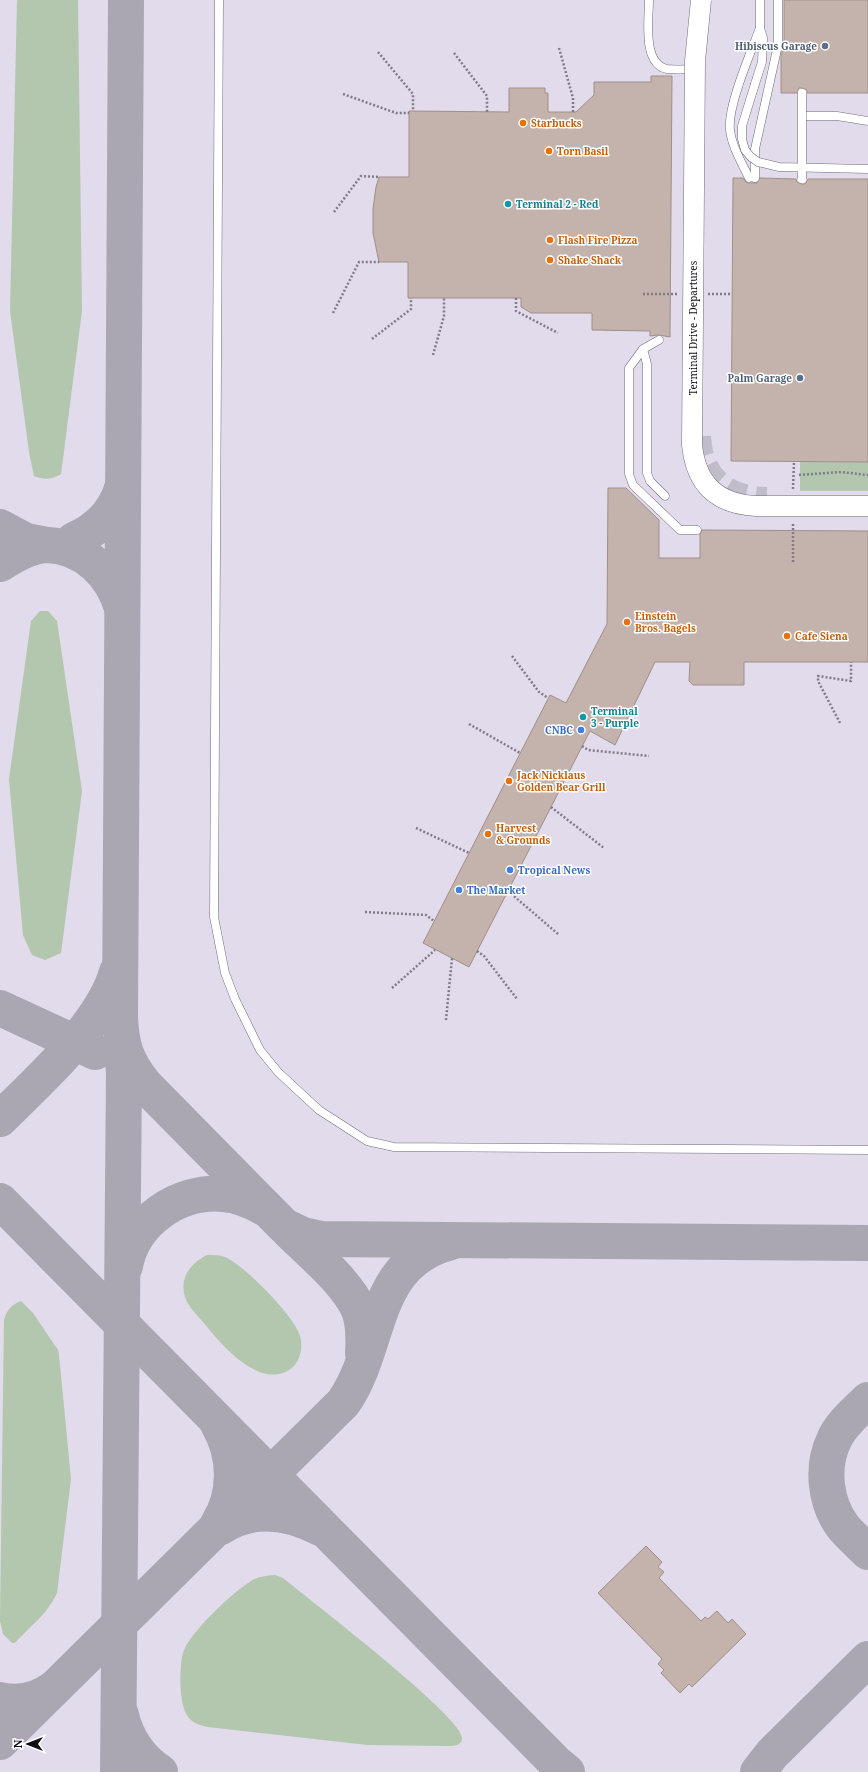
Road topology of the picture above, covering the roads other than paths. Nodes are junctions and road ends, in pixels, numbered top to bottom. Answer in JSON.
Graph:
{"nodes":[{"id":1,"x":219,"y":0,"type":"edge"},
{"id":2,"x":649,"y":0,"type":"edge"},
{"id":3,"x":701,"y":0,"type":"edge"},
{"id":4,"x":760,"y":0,"type":"edge"},
{"id":5,"x":778,"y":0,"type":"edge"},
{"id":6,"x":760,"y":28,"type":"junction"},
{"id":7,"x":702,"y":69,"type":"dead end"},
{"id":8,"x":804,"y":116,"type":"junction"},
{"id":9,"x":868,"y":121,"type":"edge"},
{"id":10,"x":868,"y":168,"type":"edge"},
{"id":11,"x":659,"y":340,"type":"dead end"},
{"id":12,"x":642,"y":349,"type":"junction"},
{"id":13,"x":665,"y":496,"type":"dead end"},
{"id":14,"x":868,"y":506,"type":"edge"},
{"id":15,"x":697,"y":530,"type":"dead end"},
{"id":16,"x":868,"y":1150,"type":"edge"}],
"edges":[{"from":1,"to":16,"type":"lane"},
{"from":2,"to":7,"type":"lane"},
{"from":3,"to":14,"type":"street","name":"Terminal Drive - Departures","bridge":true},
{"from":4,"to":6,"type":"lane"},
{"from":5,"to":6,"type":"lane"},
{"from":6,"to":10,"type":"lane","bridge":true},
{"from":8,"to":8,"type":"lane","bridge":true},
{"from":8,"to":9,"type":"lane"},
{"from":11,"to":12,"type":"lane"},
{"from":12,"to":13,"type":"lane"},
{"from":12,"to":15,"type":"lane"}]}
